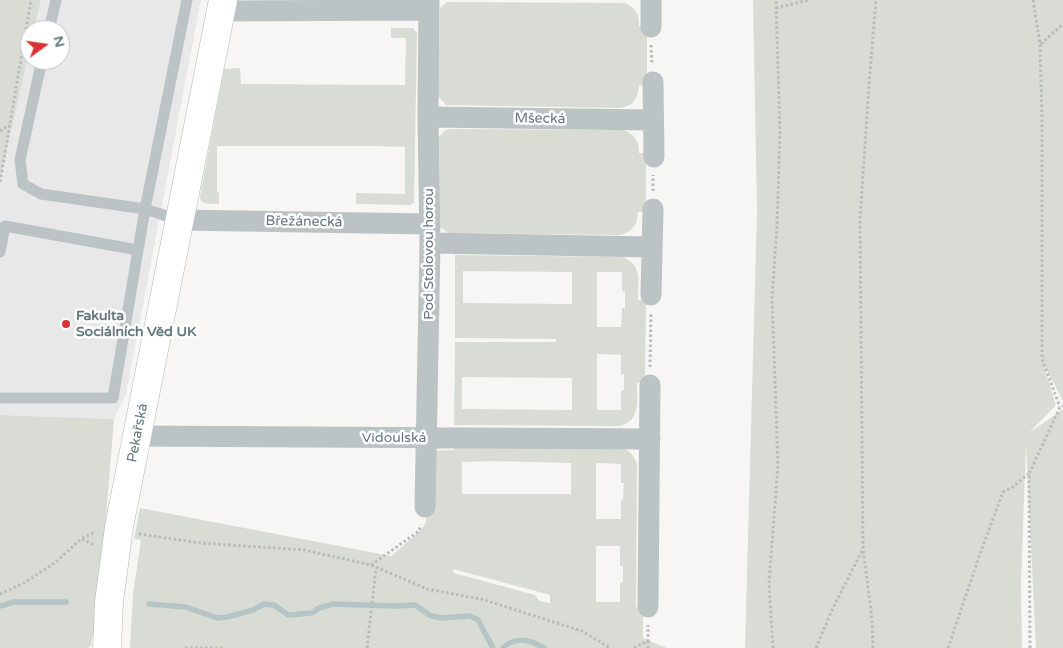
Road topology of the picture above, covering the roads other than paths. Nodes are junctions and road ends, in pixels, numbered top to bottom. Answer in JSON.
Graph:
{"nodes":[{"id":1,"x":56,"y":0,"type":"edge"},
{"id":2,"x":187,"y":0,"type":"edge"},
{"id":3,"x":651,"y":0,"type":"edge"},
{"id":4,"x":222,"y":5,"type":"edge"},
{"id":5,"x":429,"y":5,"type":"edge"},
{"id":6,"x":51,"y":20,"type":"edge"},
{"id":7,"x":651,"y":27,"type":"road end"},
{"id":8,"x":40,"y":70,"type":"edge"},
{"id":9,"x":653,"y":82,"type":"road end"},
{"id":10,"x":428,"y":118,"type":"junction"},
{"id":11,"x":652,"y":120,"type":"junction"},
{"id":12,"x":654,"y":157,"type":"road end"},
{"id":13,"x":145,"y":209,"type":"junction"},
{"id":14,"x":653,"y":209,"type":"road end"},
{"id":15,"x":179,"y":220,"type":"junction"},
{"id":16,"x":430,"y":234,"type":"junction"},
{"id":17,"x":652,"y":247,"type":"junction"},
{"id":18,"x":138,"y":250,"type":"junction"},
{"id":19,"x":0,"y":252,"type":"edge"},
{"id":20,"x":651,"y":295,"type":"road end"},
{"id":21,"x":650,"y":385,"type":"road end"},
{"id":22,"x":0,"y":398,"type":"edge"},
{"id":23,"x":137,"y":436,"type":"junction"},
{"id":24,"x":427,"y":438,"type":"junction"},
{"id":25,"x":650,"y":439,"type":"junction"},
{"id":26,"x":425,"y":507,"type":"road end"},
{"id":27,"x":648,"y":607,"type":"road end"},
{"id":28,"x":107,"y":648,"type":"edge"}],
"edges":[{"from":1,"to":6,"type":"lane"},
{"from":2,"to":13,"type":"lane"},
{"from":3,"to":7,"type":"street"},
{"from":4,"to":5,"type":"street"},
{"from":4,"to":15,"type":"street","name":"Pekařská"},
{"from":5,"to":10,"type":"street","name":"Pod Stolovou horou"},
{"from":8,"to":13,"type":"lane"},
{"from":9,"to":11,"type":"street"},
{"from":10,"to":11,"type":"street","name":"Mšecká"},
{"from":10,"to":16,"type":"street","name":"Pod Stolovou horou"},
{"from":11,"to":12,"type":"street"},
{"from":13,"to":15,"type":"lane"},
{"from":13,"to":18,"type":"lane"},
{"from":14,"to":17,"type":"street"},
{"from":15,"to":16,"type":"street","name":"Břežánecká"},
{"from":15,"to":23,"type":"street","name":"Pekařská"},
{"from":16,"to":17,"type":"street","name":"Břežánecká"},
{"from":16,"to":24,"type":"street","name":"Pod Stolovou horou"},
{"from":17,"to":20,"type":"street"},
{"from":18,"to":19,"type":"lane"},
{"from":18,"to":22,"type":"lane"},
{"from":21,"to":25,"type":"street"},
{"from":23,"to":24,"type":"street","name":"Vidoulská"},
{"from":23,"to":28,"type":"street","name":"Pekařská"},
{"from":24,"to":25,"type":"street","name":"Vidoulská"},
{"from":24,"to":26,"type":"street","name":"Pod Stolovou horou"},
{"from":25,"to":27,"type":"street"}]}
